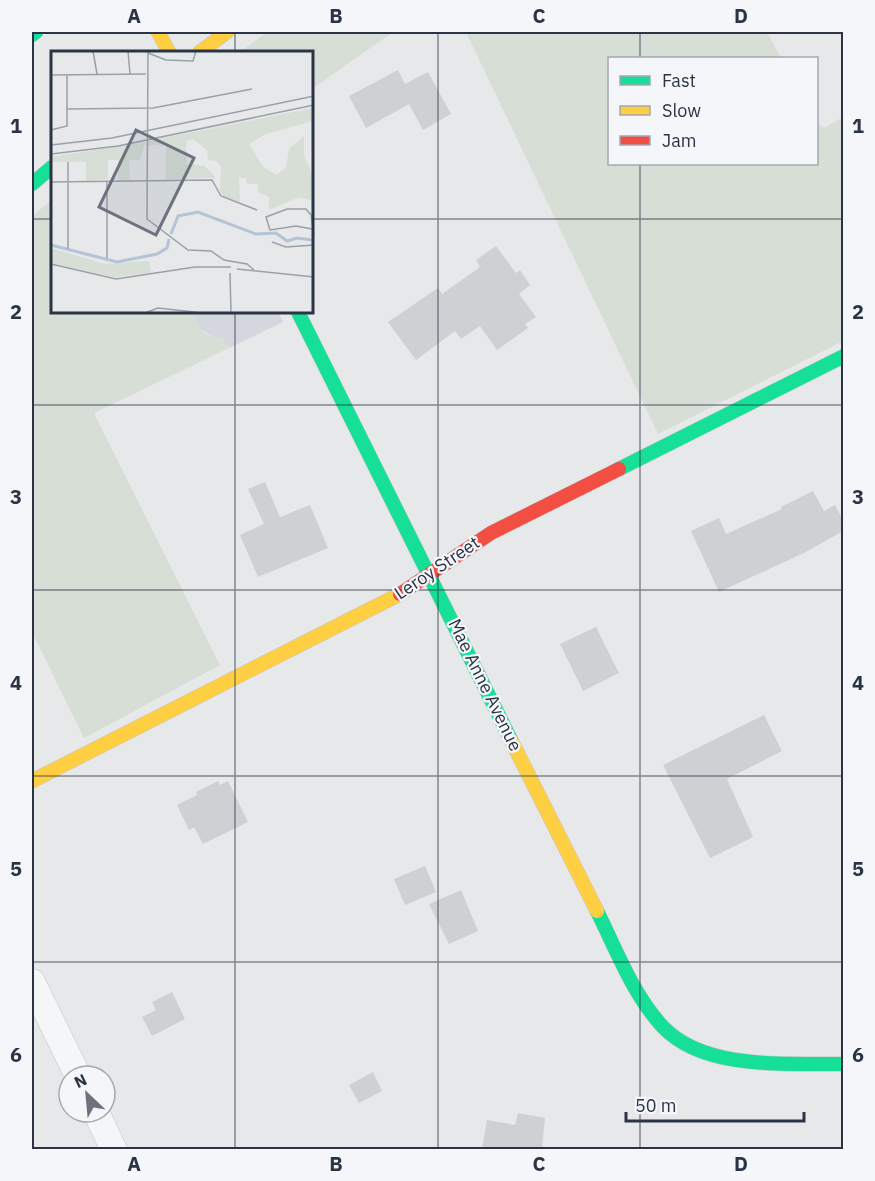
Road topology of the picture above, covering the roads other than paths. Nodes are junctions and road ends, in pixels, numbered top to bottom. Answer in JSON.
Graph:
{"nodes":[{"id":1,"x":36,"y":32,"type":"edge"},
{"id":2,"x":158,"y":32,"type":"edge"},
{"id":3,"x":227,"y":32,"type":"edge"},
{"id":4,"x":32,"y":35,"type":"edge"},
{"id":5,"x":168,"y":51,"type":"edge"},
{"id":6,"x":201,"y":51,"type":"edge"},
{"id":7,"x":51,"y":169,"type":"edge"},
{"id":8,"x":32,"y":184,"type":"edge"},
{"id":9,"x":299,"y":314,"type":"edge"},
{"id":10,"x":843,"y":356,"type":"edge"},
{"id":11,"x":430,"y":574,"type":"junction"},
{"id":12,"x":32,"y":781,"type":"edge"},
{"id":13,"x":32,"y":982,"type":"edge"},
{"id":14,"x":72,"y":1064,"type":"edge"},
{"id":15,"x":843,"y":1064,"type":"edge"},
{"id":16,"x":102,"y":1124,"type":"edge"},
{"id":17,"x":114,"y":1149,"type":"edge"}],
"edges":[{"from":1,"to":4,"type":"main road"},
{"from":2,"to":5,"type":"main road"},
{"from":3,"to":6,"type":"main road"},
{"from":7,"to":8,"type":"main road"},
{"from":9,"to":11,"type":"main road","name":"Mae Anne Avenue"},
{"from":10,"to":11,"type":"main road","name":"Leroy Street"},
{"from":11,"to":12,"type":"main road","name":"Leroy Street"},
{"from":11,"to":15,"type":"main road","name":"Mae Anne Avenue"},
{"from":13,"to":14,"type":"street"},
{"from":16,"to":17,"type":"street"}]}
